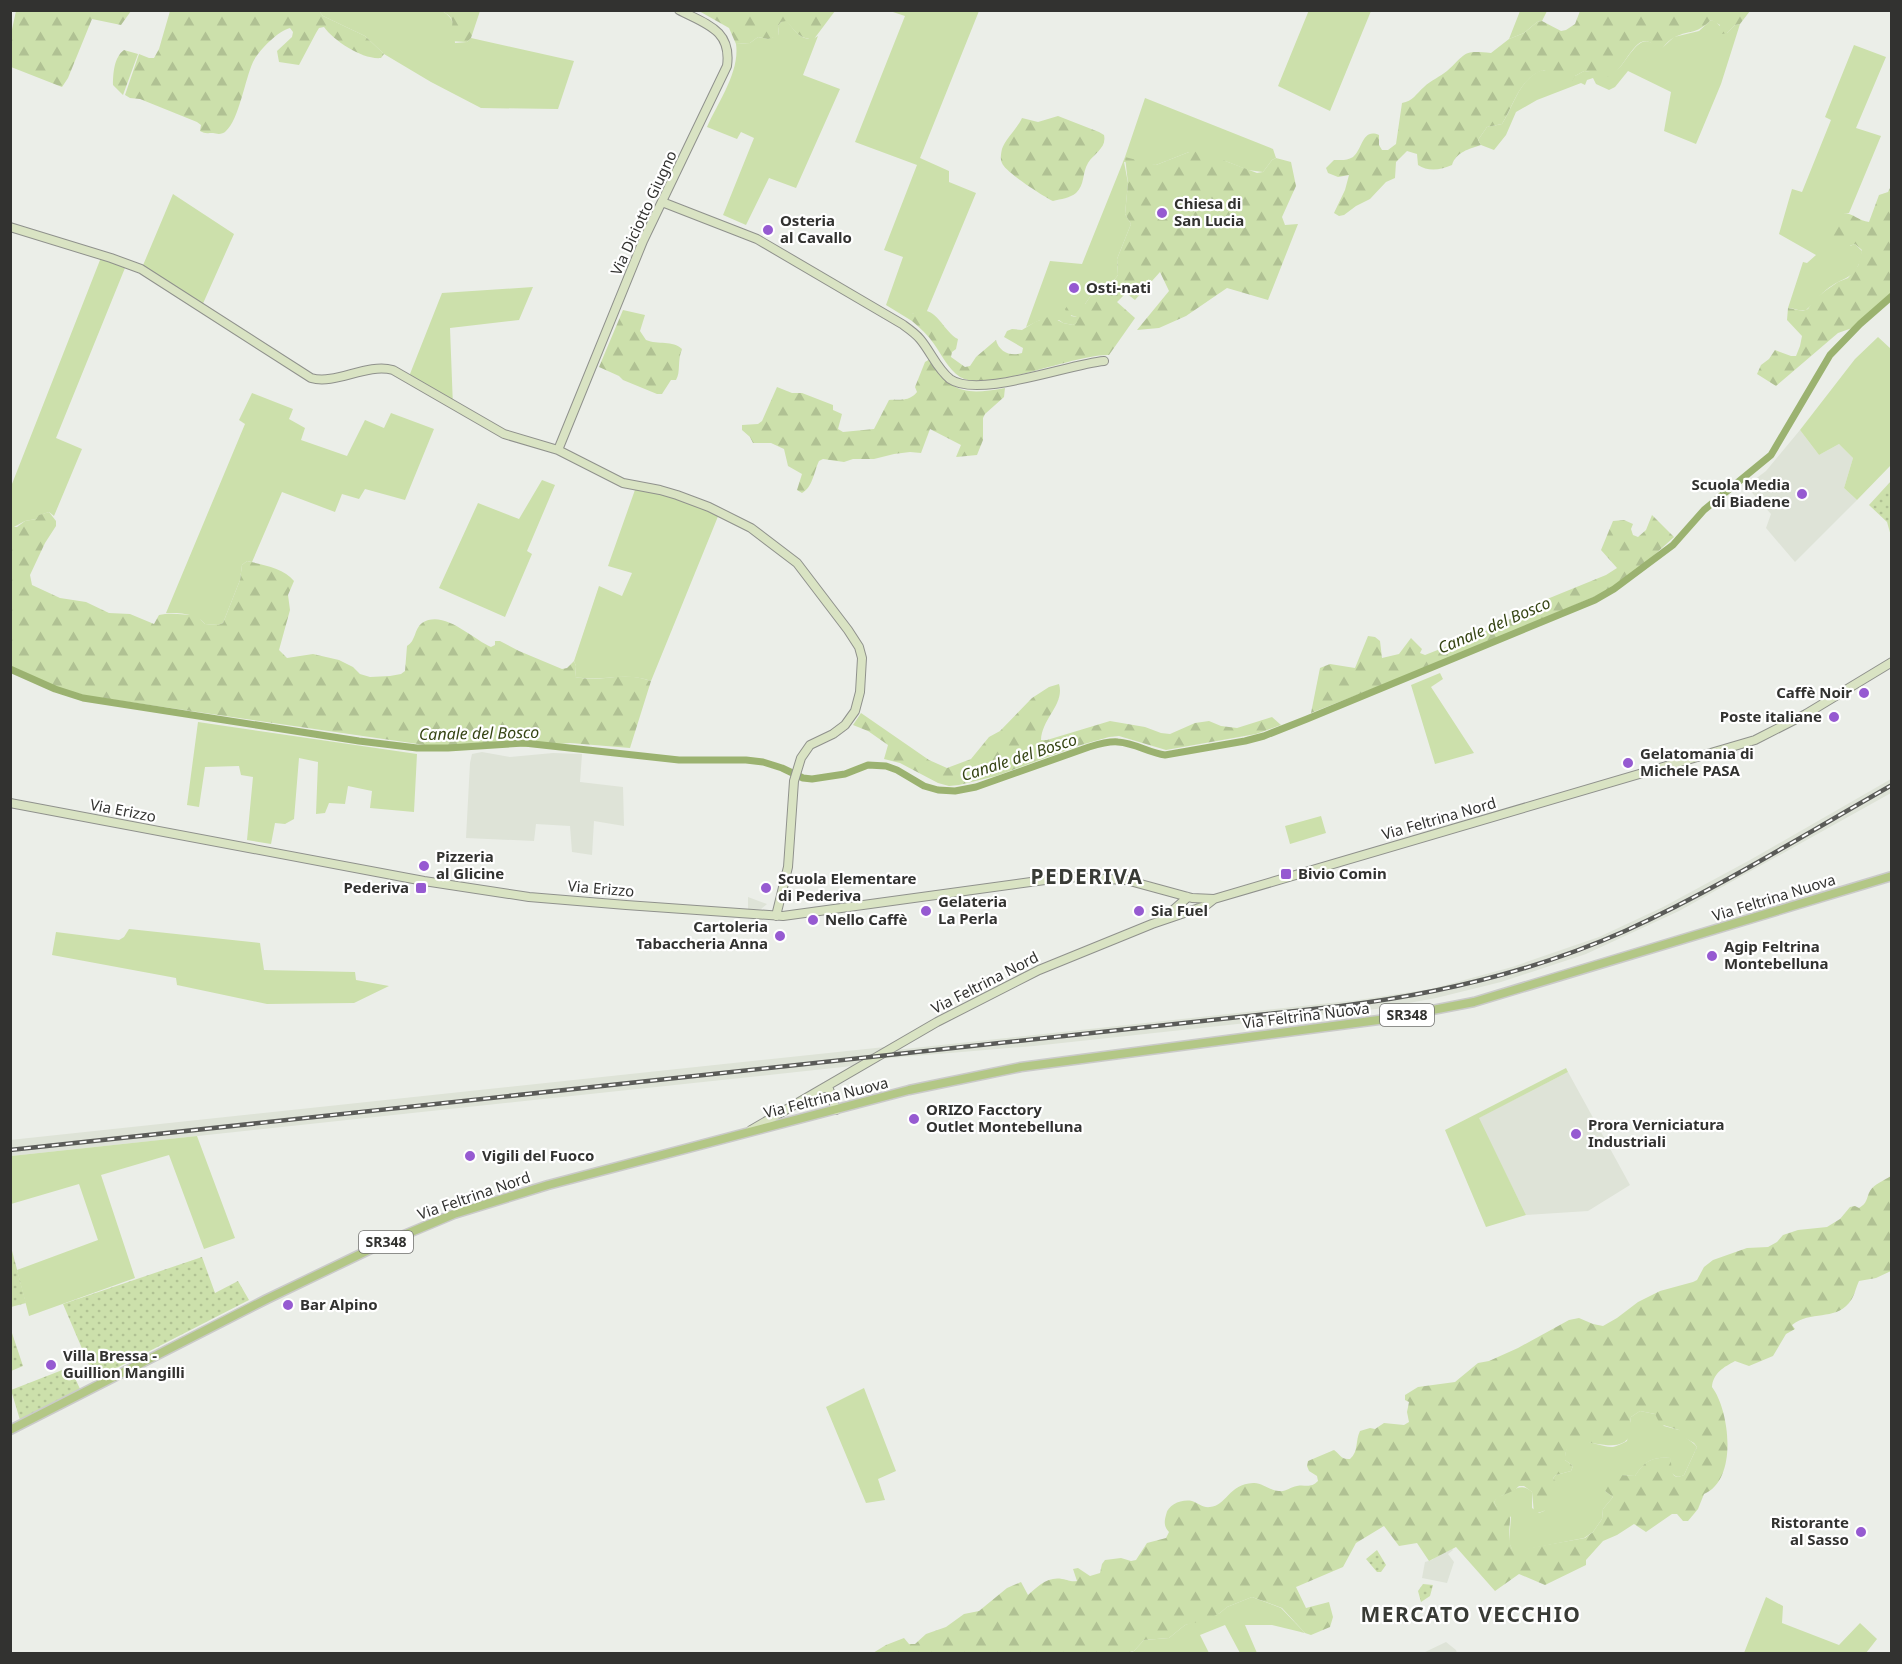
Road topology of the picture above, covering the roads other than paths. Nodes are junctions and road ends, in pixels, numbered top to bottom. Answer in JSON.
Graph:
{"nodes":[{"id":1,"x":679,"y":10,"type":"edge"},
{"id":2,"x":662,"y":202,"type":"junction"},
{"id":3,"x":10,"y":227,"type":"edge"},
{"id":4,"x":1104,"y":361,"type":"dead end"},
{"id":5,"x":558,"y":450,"type":"junction"},
{"id":6,"x":1892,"y":662,"type":"edge"},
{"id":7,"x":10,"y":803,"type":"edge"},
{"id":8,"x":1892,"y":876,"type":"edge"},
{"id":9,"x":1155,"y":888,"type":"junction"},
{"id":10,"x":1190,"y":898,"type":"junction"},
{"id":11,"x":1214,"y":899,"type":"junction"},
{"id":12,"x":1171,"y":912,"type":"junction"},
{"id":13,"x":1188,"y":912,"type":"junction"},
{"id":14,"x":776,"y":916,"type":"junction"},
{"id":15,"x":1161,"y":921,"type":"junction"},
{"id":16,"x":828,"y":1086,"type":"junction"},
{"id":17,"x":837,"y":1110,"type":"junction"},
{"id":18,"x":748,"y":1132,"type":"junction"},
{"id":19,"x":10,"y":1430,"type":"edge"}],
"edges":[{"from":1,"to":2,"type":"main road","name":"Via Diciotto Giugno"},
{"from":2,"to":4,"type":"main road"},
{"from":2,"to":5,"type":"main road","name":"Via Diciotto Giugno"},
{"from":3,"to":5,"type":"main road"},
{"from":5,"to":14,"type":"main road"},
{"from":6,"to":11,"type":"main road","name":"Via Feltrina Nord"},
{"from":7,"to":14,"type":"main road","name":"Via Erizzo"},
{"from":8,"to":17,"type":"main road","name":"Via Feltrina Nuova","number":"SR348"},
{"from":9,"to":10,"type":"main road","name":"Via Erizzo"},
{"from":9,"to":12,"type":"main road"},
{"from":9,"to":14,"type":"main road","name":"Via Erizzo"},
{"from":10,"to":11,"type":"main road","name":"Via Erizzo"},
{"from":10,"to":12,"type":"main road","name":"Via Feltrina Nord"},
{"from":10,"to":13,"type":"main road"},
{"from":11,"to":13,"type":"main road","name":"Via Feltrina Nord"},
{"from":12,"to":15,"type":"main road","name":"Via Feltrina Nord"},
{"from":13,"to":15,"type":"main road","name":"Via Feltrina Nord"},
{"from":15,"to":16,"type":"main road","name":"Via Feltrina Nord"},
{"from":16,"to":17,"type":"main road"},
{"from":16,"to":18,"type":"main road","name":"Via Feltrina Nord"},
{"from":17,"to":18,"type":"main road","name":"Via Feltrina Nuova","number":"SR348"},
{"from":18,"to":19,"type":"main road","name":"Via Feltrina Nord","number":"SR348"}]}
